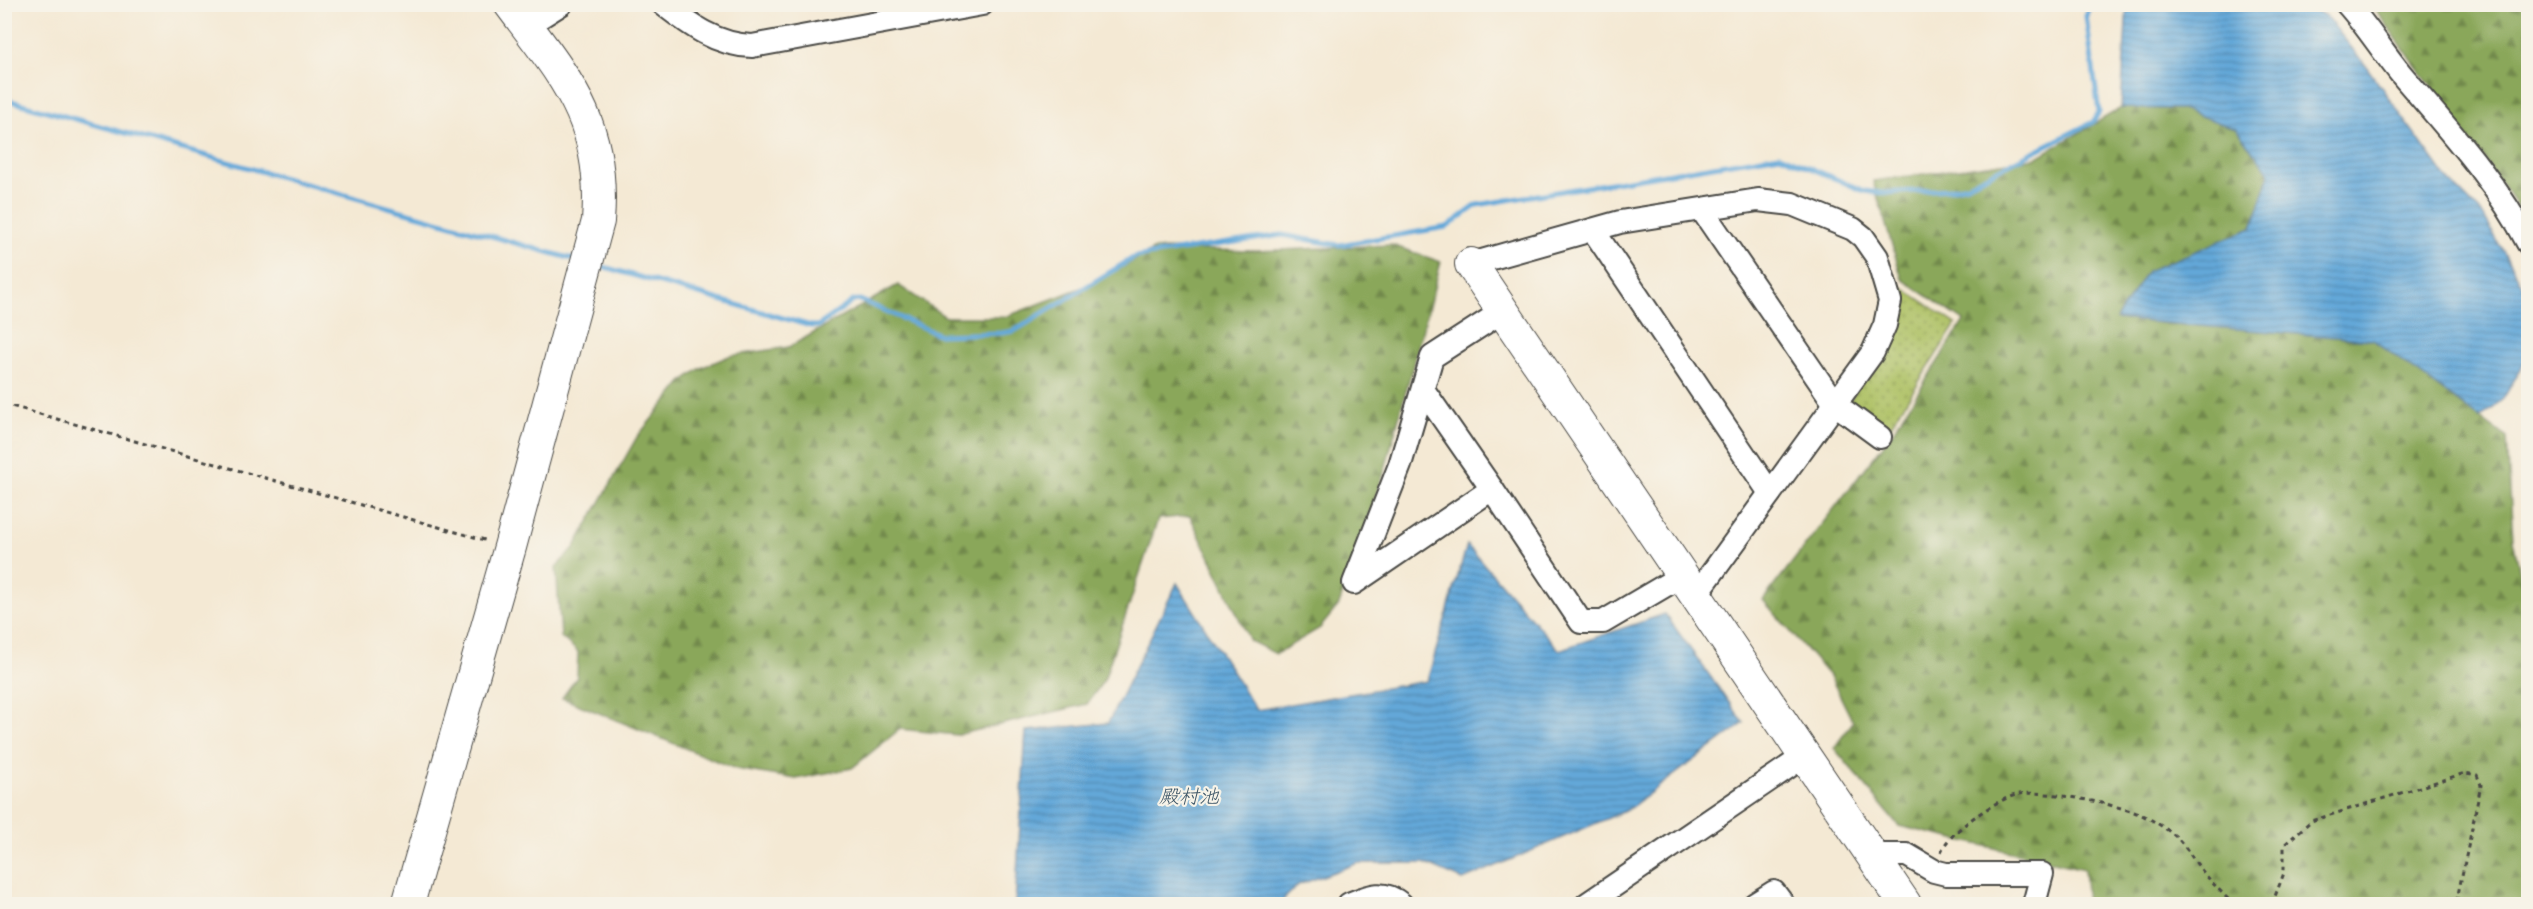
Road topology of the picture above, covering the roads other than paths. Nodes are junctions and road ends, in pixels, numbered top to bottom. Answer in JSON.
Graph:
{"nodes":[{"id":1,"x":561,"y":4,"type":"edge"},
{"id":2,"x":663,"y":4,"type":"edge"},
{"id":3,"x":982,"y":4,"type":"edge"},
{"id":4,"x":2347,"y":4,"type":"edge"},
{"id":5,"x":518,"y":15,"type":"edge"},
{"id":6,"x":1702,"y":210,"type":"junction"},
{"id":7,"x":1593,"y":230,"type":"junction"},
{"id":8,"x":2529,"y":243,"type":"edge"},
{"id":9,"x":1471,"y":264,"type":"joint"},
{"id":10,"x":1503,"y":311,"type":"junction"},
{"id":11,"x":1424,"y":391,"type":"junction"},
{"id":12,"x":1835,"y":404,"type":"junction"},
{"id":13,"x":1880,"y":437,"type":"dead end"},
{"id":14,"x":1492,"y":489,"type":"junction"},
{"id":15,"x":1770,"y":493,"type":"junction"},
{"id":16,"x":1689,"y":585,"type":"junction"},
{"id":17,"x":1803,"y":757,"type":"junction"},
{"id":18,"x":1869,"y":855,"type":"junction"},
{"id":19,"x":408,"y":904,"type":"edge"},
{"id":20,"x":1349,"y":904,"type":"edge"},
{"id":21,"x":1401,"y":904,"type":"edge"},
{"id":22,"x":1587,"y":904,"type":"edge"},
{"id":23,"x":1755,"y":904,"type":"edge"},
{"id":24,"x":1783,"y":904,"type":"edge"},
{"id":25,"x":1905,"y":904,"type":"edge"},
{"id":26,"x":2034,"y":904,"type":"edge"}],
"edges":[{"from":1,"to":5,"type":"street"},
{"from":2,"to":3,"type":"street"},
{"from":4,"to":8,"type":"street"},
{"from":5,"to":19,"type":"street"},
{"from":6,"to":7,"type":"street"},
{"from":6,"to":12,"type":"street"},
{"from":6,"to":12,"type":"street"},
{"from":7,"to":9,"type":"street"},
{"from":7,"to":15,"type":"street"},
{"from":9,"to":10,"type":"street"},
{"from":10,"to":11,"type":"street"},
{"from":10,"to":16,"type":"street"},
{"from":11,"to":14,"type":"street"},
{"from":11,"to":14,"type":"street"},
{"from":12,"to":13,"type":"street"},
{"from":12,"to":15,"type":"street"},
{"from":14,"to":16,"type":"street"},
{"from":15,"to":16,"type":"street"},
{"from":16,"to":17,"type":"street"},
{"from":17,"to":18,"type":"street"},
{"from":17,"to":22,"type":"street"},
{"from":18,"to":25,"type":"street"},
{"from":18,"to":26,"type":"street"},
{"from":20,"to":21,"type":"street"},
{"from":23,"to":24,"type":"street"}]}
